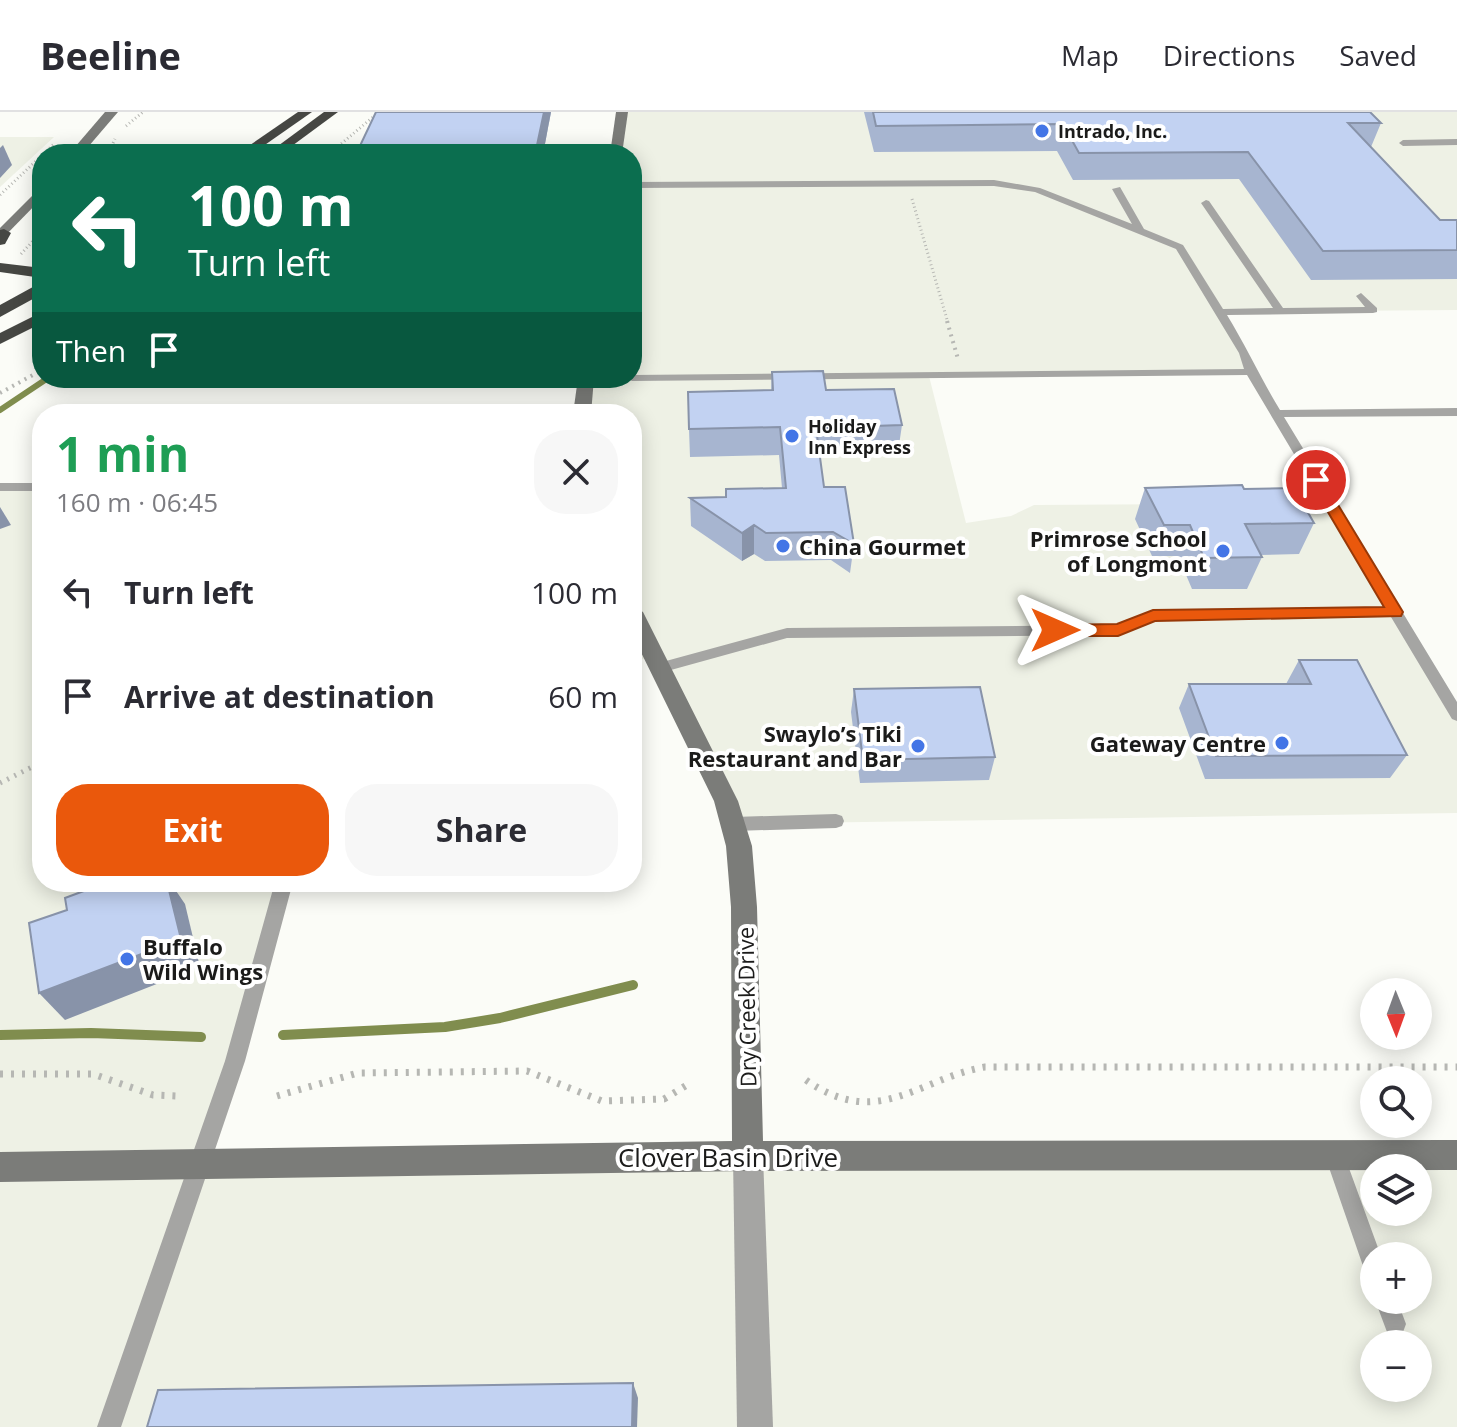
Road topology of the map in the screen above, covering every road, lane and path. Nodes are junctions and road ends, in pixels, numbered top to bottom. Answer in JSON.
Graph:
{"nodes":[{"id":1,"x":112,"y":112,"type":"edge"},
{"id":2,"x":143,"y":112,"type":"edge"},
{"id":3,"x":306,"y":112,"type":"edge"},
{"id":4,"x":332,"y":112,"type":"edge"},
{"id":5,"x":379,"y":112,"type":"edge"},
{"id":6,"x":622,"y":112,"type":"edge"},
{"id":7,"x":126,"y":127,"type":"dead end"},
{"id":8,"x":117,"y":137,"type":"dead end"},
{"id":9,"x":1457,"y":142,"type":"edge"},
{"id":10,"x":1403,"y":143,"type":"dead end"},
{"id":11,"x":84,"y":144,"type":"edge"},
{"id":12,"x":113,"y":144,"type":"edge"},
{"id":13,"x":258,"y":144,"type":"edge"},
{"id":14,"x":287,"y":144,"type":"edge"},
{"id":15,"x":341,"y":144,"type":"edge"},
{"id":16,"x":617,"y":144,"type":"edge"},
{"id":17,"x":32,"y":165,"type":"edge"},
{"id":18,"x":907,"y":184,"type":"junction"},
{"id":19,"x":642,"y":185,"type":"edge"},
{"id":20,"x":1117,"y":189,"type":"dead end"},
{"id":21,"x":0,"y":195,"type":"edge"},
{"id":22,"x":32,"y":201,"type":"edge"},
{"id":23,"x":1206,"y":203,"type":"dead end"},
{"id":24,"x":1139,"y":229,"type":"junction"},
{"id":25,"x":1,"y":237,"type":"edge"},
{"id":26,"x":32,"y":241,"type":"edge"},
{"id":27,"x":7,"y":265,"type":"edge"},
{"id":28,"x":32,"y":273,"type":"edge"},
{"id":29,"x":32,"y":293,"type":"edge"},
{"id":30,"x":1361,"y":296,"type":"dead end"},
{"id":31,"x":1280,"y":311,"type":"junction"},
{"id":32,"x":0,"y":312,"type":"edge"},
{"id":33,"x":1221,"y":312,"type":"junction"},
{"id":34,"x":32,"y":323,"type":"edge"},
{"id":35,"x":32,"y":324,"type":"edge"},
{"id":36,"x":0,"y":339,"type":"edge"},
{"id":37,"x":0,"y":348,"type":"edge"},
{"id":38,"x":1251,"y":372,"type":"junction"},
{"id":39,"x":32,"y":375,"type":"edge"},
{"id":40,"x":963,"y":375,"type":"junction"},
{"id":41,"x":642,"y":378,"type":"edge"},
{"id":42,"x":0,"y":393,"type":"edge"},
{"id":43,"x":1457,"y":412,"type":"edge"},
{"id":44,"x":1276,"y":414,"type":"junction"},
{"id":45,"x":0,"y":487,"type":"edge"},
{"id":46,"x":32,"y":487,"type":"edge"},
{"id":47,"x":1395,"y":612,"type":"junction"},
{"id":48,"x":642,"y":632,"type":"edge"},
{"id":49,"x":660,"y":668,"type":"junction"},
{"id":50,"x":1457,"y":715,"type":"edge"},
{"id":51,"x":32,"y":767,"type":"edge"},
{"id":52,"x":0,"y":783,"type":"edge"},
{"id":53,"x":836,"y":821,"type":"dead end"},
{"id":54,"x":734,"y":824,"type":"junction"},
{"id":55,"x":281,"y":892,"type":"edge"},
{"id":56,"x":1457,"y":1067,"type":"edge"},
{"id":57,"x":0,"y":1074,"type":"edge"},
{"id":58,"x":806,"y":1080,"type":"dead end"},
{"id":59,"x":692,"y":1082,"type":"dead end"},
{"id":60,"x":177,"y":1096,"type":"dead end"},
{"id":61,"x":277,"y":1096,"type":"dead end"},
{"id":62,"x":1457,"y":1155,"type":"edge"},
{"id":63,"x":748,"y":1156,"type":"junction"},
{"id":64,"x":1335,"y":1156,"type":"junction"},
{"id":65,"x":200,"y":1164,"type":"junction"},
{"id":66,"x":0,"y":1167,"type":"edge"},
{"id":67,"x":1365,"y":1242,"type":"edge"},
{"id":68,"x":1391,"y":1314,"type":"edge"},
{"id":69,"x":1395,"y":1324,"type":"dead end"},
{"id":70,"x":109,"y":1427,"type":"edge"},
{"id":71,"x":755,"y":1427,"type":"edge"}],
"edges":[{"from":1,"to":11,"type":"street"},
{"from":2,"to":7,"type":"path"},
{"from":3,"to":13,"type":"highway"},
{"from":4,"to":14,"type":"highway"},
{"from":5,"to":15,"type":"path"},
{"from":6,"to":16,"type":"street"},
{"from":8,"to":12,"type":"path"},
{"from":9,"to":10,"type":"lane"},
{"from":17,"to":21,"type":"path"},
{"from":18,"to":19,"type":"lane"},
{"from":18,"to":24,"type":"lane"},
{"from":18,"to":40,"type":"path"},
{"from":20,"to":24,"type":"lane"},
{"from":22,"to":25,"type":"street"},
{"from":23,"to":31,"type":"lane"},
{"from":24,"to":33,"type":"lane"},
{"from":26,"to":27,"type":"path"},
{"from":27,"to":28,"type":"highway"},
{"from":29,"to":32,"type":"highway"},
{"from":30,"to":31,"type":"lane"},
{"from":31,"to":33,"type":"lane"},
{"from":33,"to":38,"type":"lane"},
{"from":34,"to":36,"type":"highway"},
{"from":35,"to":37,"type":"highway"},
{"from":38,"to":40,"type":"lane"},
{"from":38,"to":44,"type":"lane"},
{"from":39,"to":42,"type":"path"},
{"from":40,"to":41,"type":"lane"},
{"from":43,"to":44,"type":"lane"},
{"from":44,"to":47,"type":"lane"},
{"from":45,"to":46,"type":"lane"},
{"from":47,"to":49,"type":"lane"},
{"from":47,"to":50,"type":"lane"},
{"from":48,"to":49,"type":"street","name":"Dry Creek Drive"},
{"from":49,"to":54,"type":"street","name":"Dry Creek Drive"},
{"from":51,"to":52,"type":"path"},
{"from":53,"to":54,"type":"lane"},
{"from":54,"to":63,"type":"street","name":"Dry Creek Drive"},
{"from":55,"to":65,"type":"lane"},
{"from":56,"to":58,"type":"path"},
{"from":57,"to":60,"type":"path"},
{"from":59,"to":61,"type":"path"},
{"from":62,"to":64,"type":"street","name":"Clover Basin Drive"},
{"from":63,"to":64,"type":"street","name":"Clover Basin Drive"},
{"from":63,"to":65,"type":"street","name":"Clover Basin Drive"},
{"from":63,"to":71,"type":"street","name":"Dry Creek Drive"},
{"from":64,"to":67,"type":"lane"},
{"from":65,"to":66,"type":"street","name":"Clover Basin Drive"},
{"from":65,"to":70,"type":"lane"},
{"from":68,"to":69,"type":"lane"}]}
